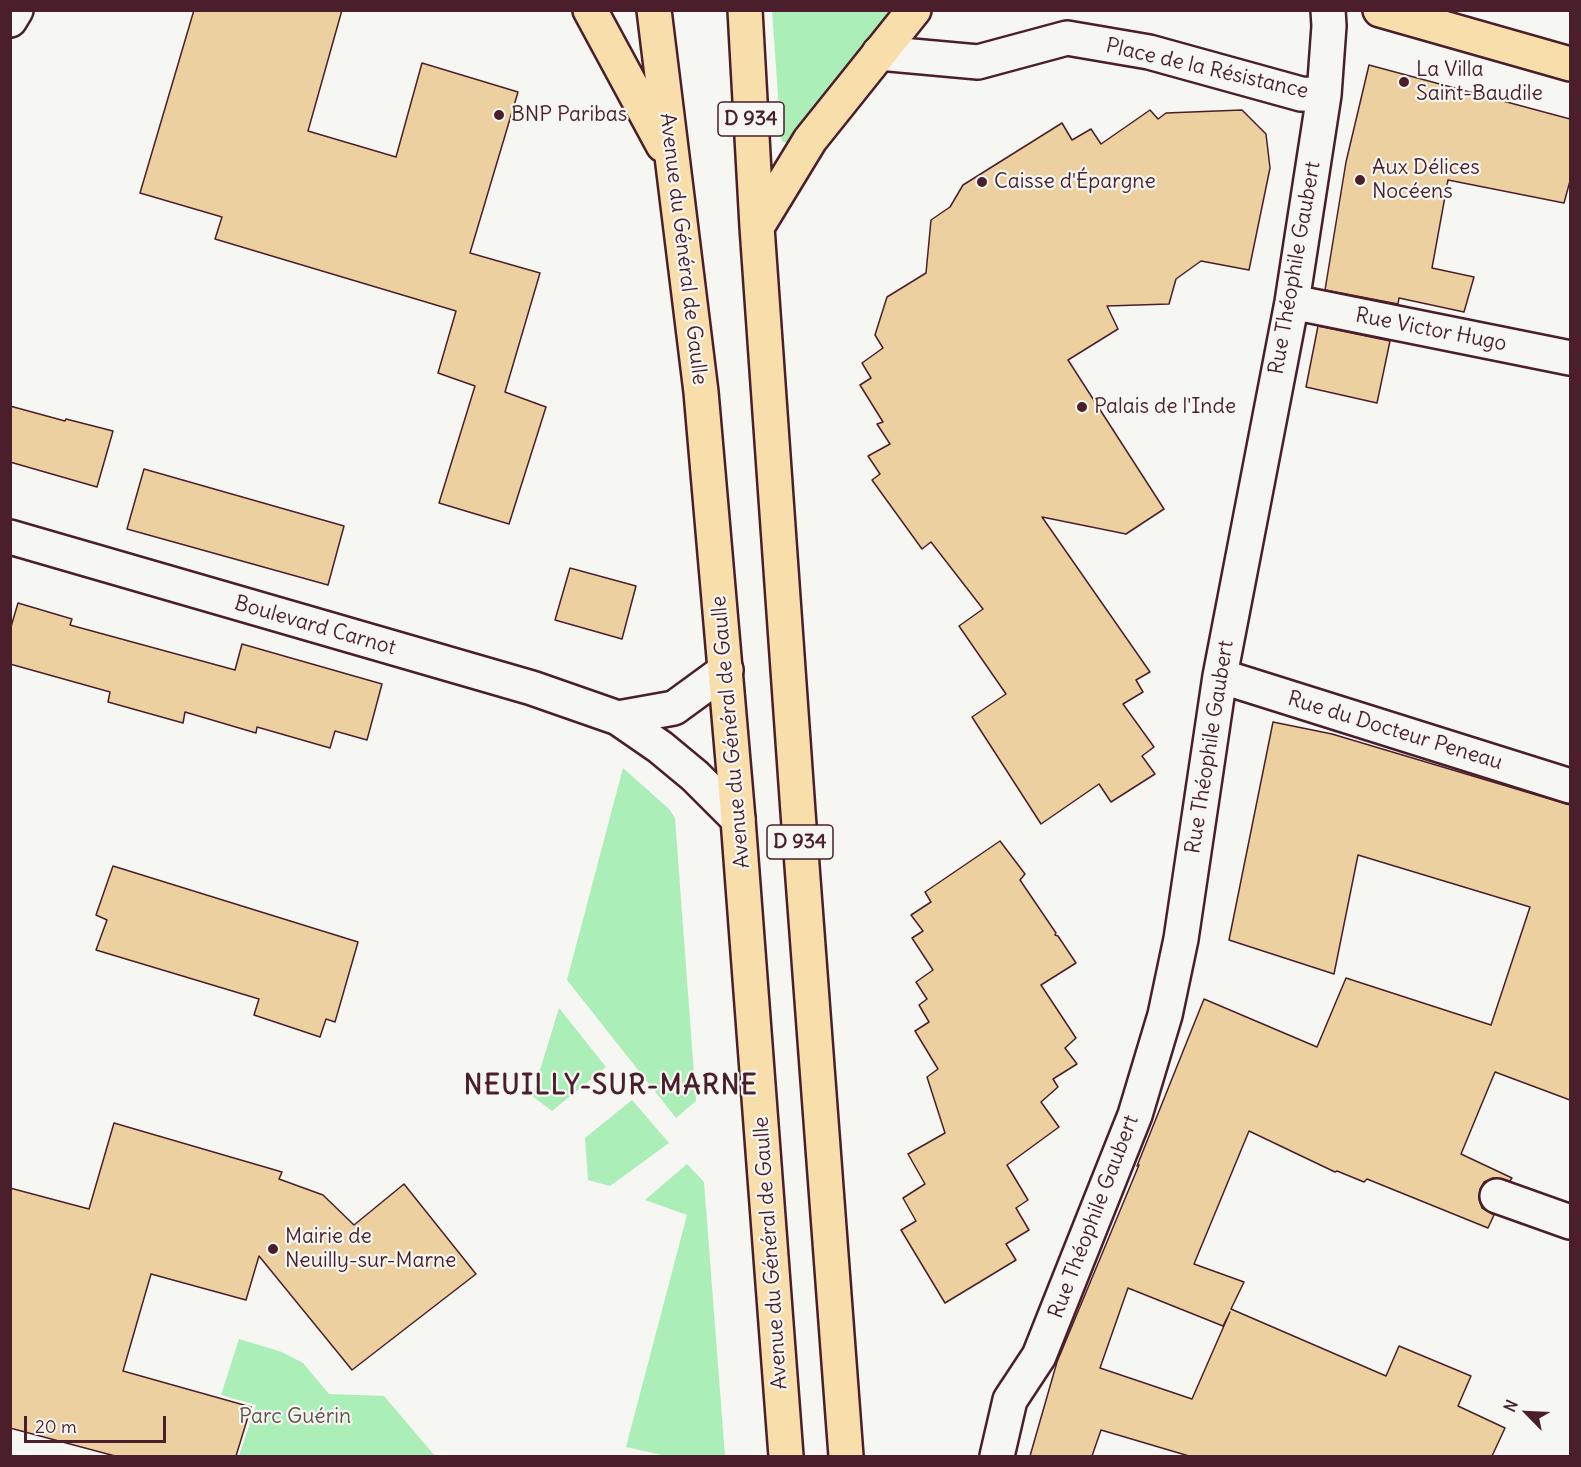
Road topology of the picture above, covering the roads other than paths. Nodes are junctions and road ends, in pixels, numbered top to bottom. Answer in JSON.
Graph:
{"nodes":[{"id":1,"x":16,"y":10,"type":"edge"},
{"id":2,"x":590,"y":10,"type":"edge"},
{"id":3,"x":654,"y":10,"type":"edge"},
{"id":4,"x":745,"y":10,"type":"edge"},
{"id":5,"x":914,"y":10,"type":"edge"},
{"id":6,"x":1328,"y":10,"type":"edge"},
{"id":7,"x":1380,"y":10,"type":"edge"},
{"id":8,"x":10,"y":20,"type":"edge"},
{"id":9,"x":879,"y":53,"type":"junction"},
{"id":10,"x":1570,"y":64,"type":"edge"},
{"id":11,"x":1324,"y":95,"type":"junction"},
{"id":12,"x":671,"y":159,"type":"junction"},
{"id":13,"x":757,"y":227,"type":"junction"},
{"id":14,"x":1292,"y":302,"type":"junction"},
{"id":15,"x":1570,"y":358,"type":"edge"},
{"id":16,"x":10,"y":537,"type":"edge"},
{"id":17,"x":726,"y":670,"type":"junction"},
{"id":18,"x":1220,"y":676,"type":"junction"},
{"id":19,"x":618,"y":718,"type":"junction"},
{"id":20,"x":1570,"y":786,"type":"edge"},
{"id":21,"x":738,"y":819,"type":"junction"},
{"id":22,"x":1497,"y":1196,"type":"dead end"},
{"id":23,"x":1570,"y":1222,"type":"edge"},
{"id":24,"x":786,"y":1456,"type":"edge"},
{"id":25,"x":846,"y":1456,"type":"edge"},
{"id":26,"x":997,"y":1456,"type":"edge"}],
"edges":[{"from":1,"to":8,"type":"street"},
{"from":2,"to":12,"type":"main road"},
{"from":3,"to":12,"type":"main road","name":"Avenue du Général de Gaulle","number":"D 934"},
{"from":4,"to":13,"type":"main road","number":"D 934"},
{"from":5,"to":9,"type":"main road"},
{"from":6,"to":11,"type":"street","name":"Rue Théophile Gaubert"},
{"from":7,"to":10,"type":"main road"},
{"from":9,"to":11,"type":"street","name":"Place de la Résistance"},
{"from":9,"to":13,"type":"main road"},
{"from":11,"to":14,"type":"street","name":"Rue Théophile Gaubert"},
{"from":12,"to":17,"type":"main road","name":"Avenue du Général de Gaulle","number":"D 934"},
{"from":13,"to":25,"type":"main road","number":"D 934"},
{"from":14,"to":15,"type":"street","name":"Rue Victor Hugo"},
{"from":14,"to":18,"type":"street","name":"Rue Théophile Gaubert"},
{"from":16,"to":19,"type":"street","name":"Boulevard Carnot"},
{"from":17,"to":19,"type":"street","name":"Boulevard Carnot"},
{"from":17,"to":21,"type":"main road","name":"Avenue du Général de Gaulle","number":"D 934"},
{"from":18,"to":20,"type":"street","name":"Rue du Docteur Peneau"},
{"from":18,"to":26,"type":"street","name":"Rue Théophile Gaubert"},
{"from":19,"to":21,"type":"street","name":"Boulevard Carnot"},
{"from":21,"to":24,"type":"main road","name":"Avenue du Général de Gaulle","number":"D 934"},
{"from":22,"to":23,"type":"street"}]}
